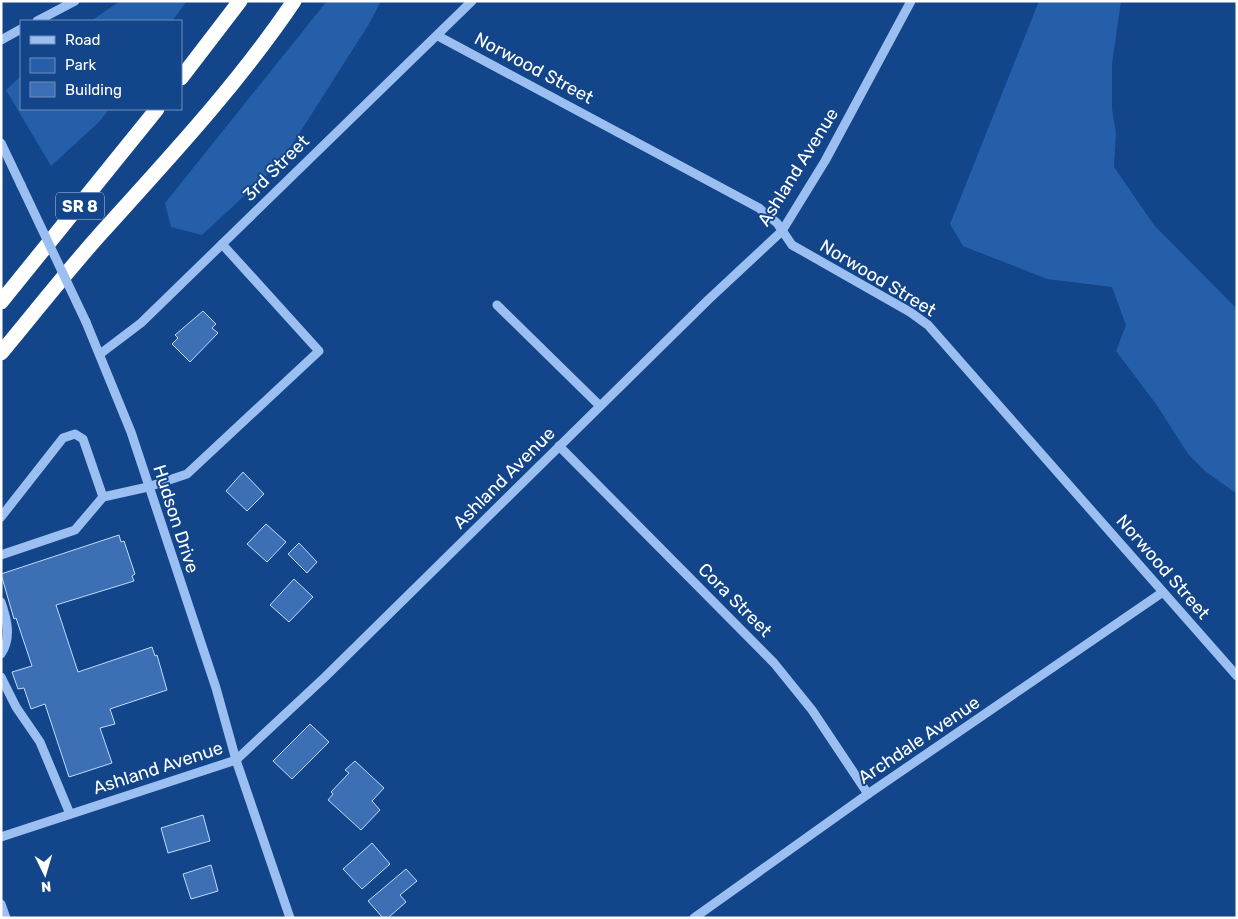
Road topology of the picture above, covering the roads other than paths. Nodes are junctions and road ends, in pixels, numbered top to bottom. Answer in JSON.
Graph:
{"nodes":[{"id":1,"x":75,"y":1,"type":"edge"},
{"id":2,"x":240,"y":1,"type":"edge"},
{"id":3,"x":294,"y":1,"type":"edge"},
{"id":4,"x":472,"y":1,"type":"edge"},
{"id":5,"x":912,"y":1,"type":"edge"},
{"id":6,"x":39,"y":20,"type":"edge"},
{"id":7,"x":20,"y":30,"type":"edge"},
{"id":8,"x":438,"y":36,"type":"junction"},
{"id":9,"x":1,"y":40,"type":"edge"},
{"id":10,"x":182,"y":77,"type":"edge"},
{"id":11,"x":156,"y":110,"type":"edge"},
{"id":12,"x":1,"y":143,"type":"edge"},
{"id":13,"x":782,"y":231,"type":"junction"},
{"id":14,"x":222,"y":244,"type":"junction"},
{"id":15,"x":1,"y":302,"type":"edge"},
{"id":16,"x":497,"y":306,"type":"dead end"},
{"id":17,"x":1,"y":353,"type":"edge"},
{"id":18,"x":100,"y":354,"type":"junction"},
{"id":19,"x":600,"y":406,"type":"junction"},
{"id":20,"x":559,"y":446,"type":"junction"},
{"id":21,"x":148,"y":487,"type":"junction"},
{"id":22,"x":104,"y":497,"type":"junction"},
{"id":23,"x":1,"y":517,"type":"edge"},
{"id":24,"x":1,"y":555,"type":"edge"},
{"id":25,"x":1163,"y":592,"type":"junction"},
{"id":26,"x":1,"y":602,"type":"edge"},
{"id":27,"x":1,"y":654,"type":"edge"},
{"id":28,"x":1237,"y":676,"type":"edge"},
{"id":29,"x":1,"y":677,"type":"edge"},
{"id":30,"x":236,"y":760,"type":"junction"},
{"id":31,"x":868,"y":794,"type":"junction"},
{"id":32,"x":70,"y":814,"type":"junction"},
{"id":33,"x":1,"y":837,"type":"edge"},
{"id":34,"x":1,"y":904,"type":"edge"},
{"id":35,"x":6,"y":918,"type":"edge"},
{"id":36,"x":290,"y":918,"type":"edge"},
{"id":37,"x":694,"y":918,"type":"edge"}],
"edges":[{"from":1,"to":6,"type":"street"},
{"from":2,"to":10,"type":"highway"},
{"from":3,"to":17,"type":"highway","number":"SR 8"},
{"from":4,"to":8,"type":"street","name":"3rd Street"},
{"from":5,"to":13,"type":"street","name":"Ashland Avenue"},
{"from":7,"to":9,"type":"street"},
{"from":8,"to":13,"type":"street","name":"Norwood Street"},
{"from":8,"to":14,"type":"street","name":"3rd Street"},
{"from":11,"to":15,"type":"highway","number":"SR 8"},
{"from":12,"to":18,"type":"street","name":"Hudson Drive","bridge":true},
{"from":13,"to":19,"type":"street","name":"Ashland Avenue"},
{"from":13,"to":25,"type":"street","name":"Norwood Street"},
{"from":14,"to":18,"type":"street","name":"3rd Street"},
{"from":14,"to":21,"type":"street"},
{"from":16,"to":19,"type":"street"},
{"from":18,"to":21,"type":"street","name":"Hudson Drive"},
{"from":19,"to":20,"type":"street","name":"Ashland Avenue"},
{"from":20,"to":30,"type":"street","name":"Ashland Avenue"},
{"from":20,"to":31,"type":"street","name":"Cora Street"},
{"from":21,"to":22,"type":"street"},
{"from":21,"to":30,"type":"street","name":"Hudson Drive"},
{"from":22,"to":23,"type":"street"},
{"from":22,"to":24,"type":"street"},
{"from":25,"to":28,"type":"street","name":"Norwood Street"},
{"from":25,"to":31,"type":"street","name":"Archdale Avenue"},
{"from":26,"to":27,"type":"street"},
{"from":29,"to":32,"type":"street"},
{"from":30,"to":32,"type":"street","name":"Ashland Avenue"},
{"from":30,"to":36,"type":"street","name":"Hudson Drive"},
{"from":31,"to":37,"type":"street","name":"Archdale Avenue"},
{"from":32,"to":33,"type":"street","name":"Ashland Avenue"},
{"from":34,"to":35,"type":"street"}]}
